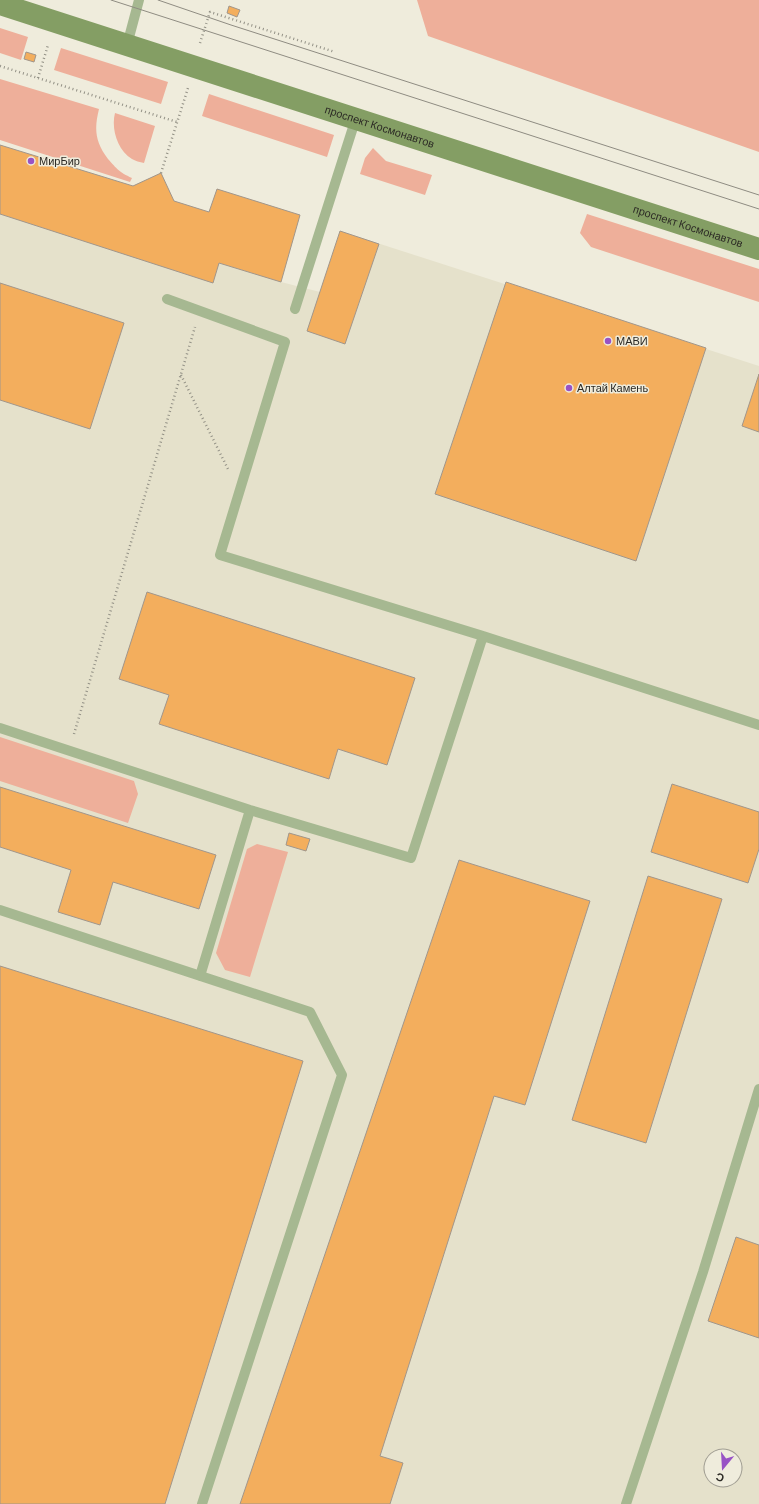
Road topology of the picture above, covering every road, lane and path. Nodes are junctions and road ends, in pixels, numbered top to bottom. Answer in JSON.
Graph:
{"nodes":[{"id":1,"x":139,"y":0,"type":"edge"},
{"id":2,"x":0,"y":4,"type":"edge"},
{"id":3,"x":200,"y":43,"type":"dead end"},
{"id":4,"x":48,"y":45,"type":"dead end"},
{"id":5,"x":126,"y":45,"type":"junction"},
{"id":6,"x":335,"y":52,"type":"dead end"},
{"id":7,"x":0,"y":66,"type":"edge"},
{"id":8,"x":38,"y":78,"type":"junction"},
{"id":9,"x":189,"y":85,"type":"dead end"},
{"id":10,"x":356,"y":118,"type":"junction"},
{"id":11,"x":177,"y":122,"type":"junction"},
{"id":12,"x":161,"y":173,"type":"dead end"},
{"id":13,"x":759,"y":249,"type":"edge"},
{"id":14,"x":167,"y":299,"type":"dead end"},
{"id":15,"x":294,"y":308,"type":"dead end"},
{"id":16,"x":199,"y":311,"type":"junction"},
{"id":17,"x":181,"y":375,"type":"junction"},
{"id":18,"x":240,"y":491,"type":"junction"},
{"id":19,"x":483,"y":636,"type":"junction"},
{"id":20,"x":759,"y":725,"type":"edge"},
{"id":21,"x":0,"y":728,"type":"edge"},
{"id":22,"x":70,"y":750,"type":"junction"},
{"id":23,"x":250,"y":810,"type":"junction"},
{"id":24,"x":0,"y":910,"type":"edge"},
{"id":25,"x":200,"y":976,"type":"junction"},
{"id":26,"x":759,"y":1089,"type":"edge"},
{"id":27,"x":202,"y":1504,"type":"edge"},
{"id":28,"x":626,"y":1504,"type":"edge"}],
"edges":[{"from":1,"to":5,"type":"lane"},
{"from":2,"to":5,"type":"main road","name":"проспект Космонавтов"},
{"from":3,"to":6,"type":"path"},
{"from":4,"to":8,"type":"path"},
{"from":5,"to":10,"type":"main road","name":"проспект Космонавтов"},
{"from":7,"to":8,"type":"path"},
{"from":8,"to":11,"type":"path"},
{"from":9,"to":11,"type":"path"},
{"from":10,"to":13,"type":"main road","name":"проспект Космонавтов"},
{"from":10,"to":15,"type":"lane"},
{"from":11,"to":12,"type":"path"},
{"from":14,"to":16,"type":"lane"},
{"from":16,"to":17,"type":"path"},
{"from":16,"to":18,"type":"lane"},
{"from":17,"to":18,"type":"path"},
{"from":17,"to":22,"type":"path"},
{"from":18,"to":19,"type":"lane"},
{"from":19,"to":20,"type":"lane"},
{"from":19,"to":23,"type":"lane"},
{"from":21,"to":22,"type":"lane"},
{"from":22,"to":23,"type":"lane"},
{"from":23,"to":25,"type":"lane"},
{"from":24,"to":25,"type":"lane"},
{"from":25,"to":27,"type":"lane"},
{"from":26,"to":28,"type":"lane"}]}
